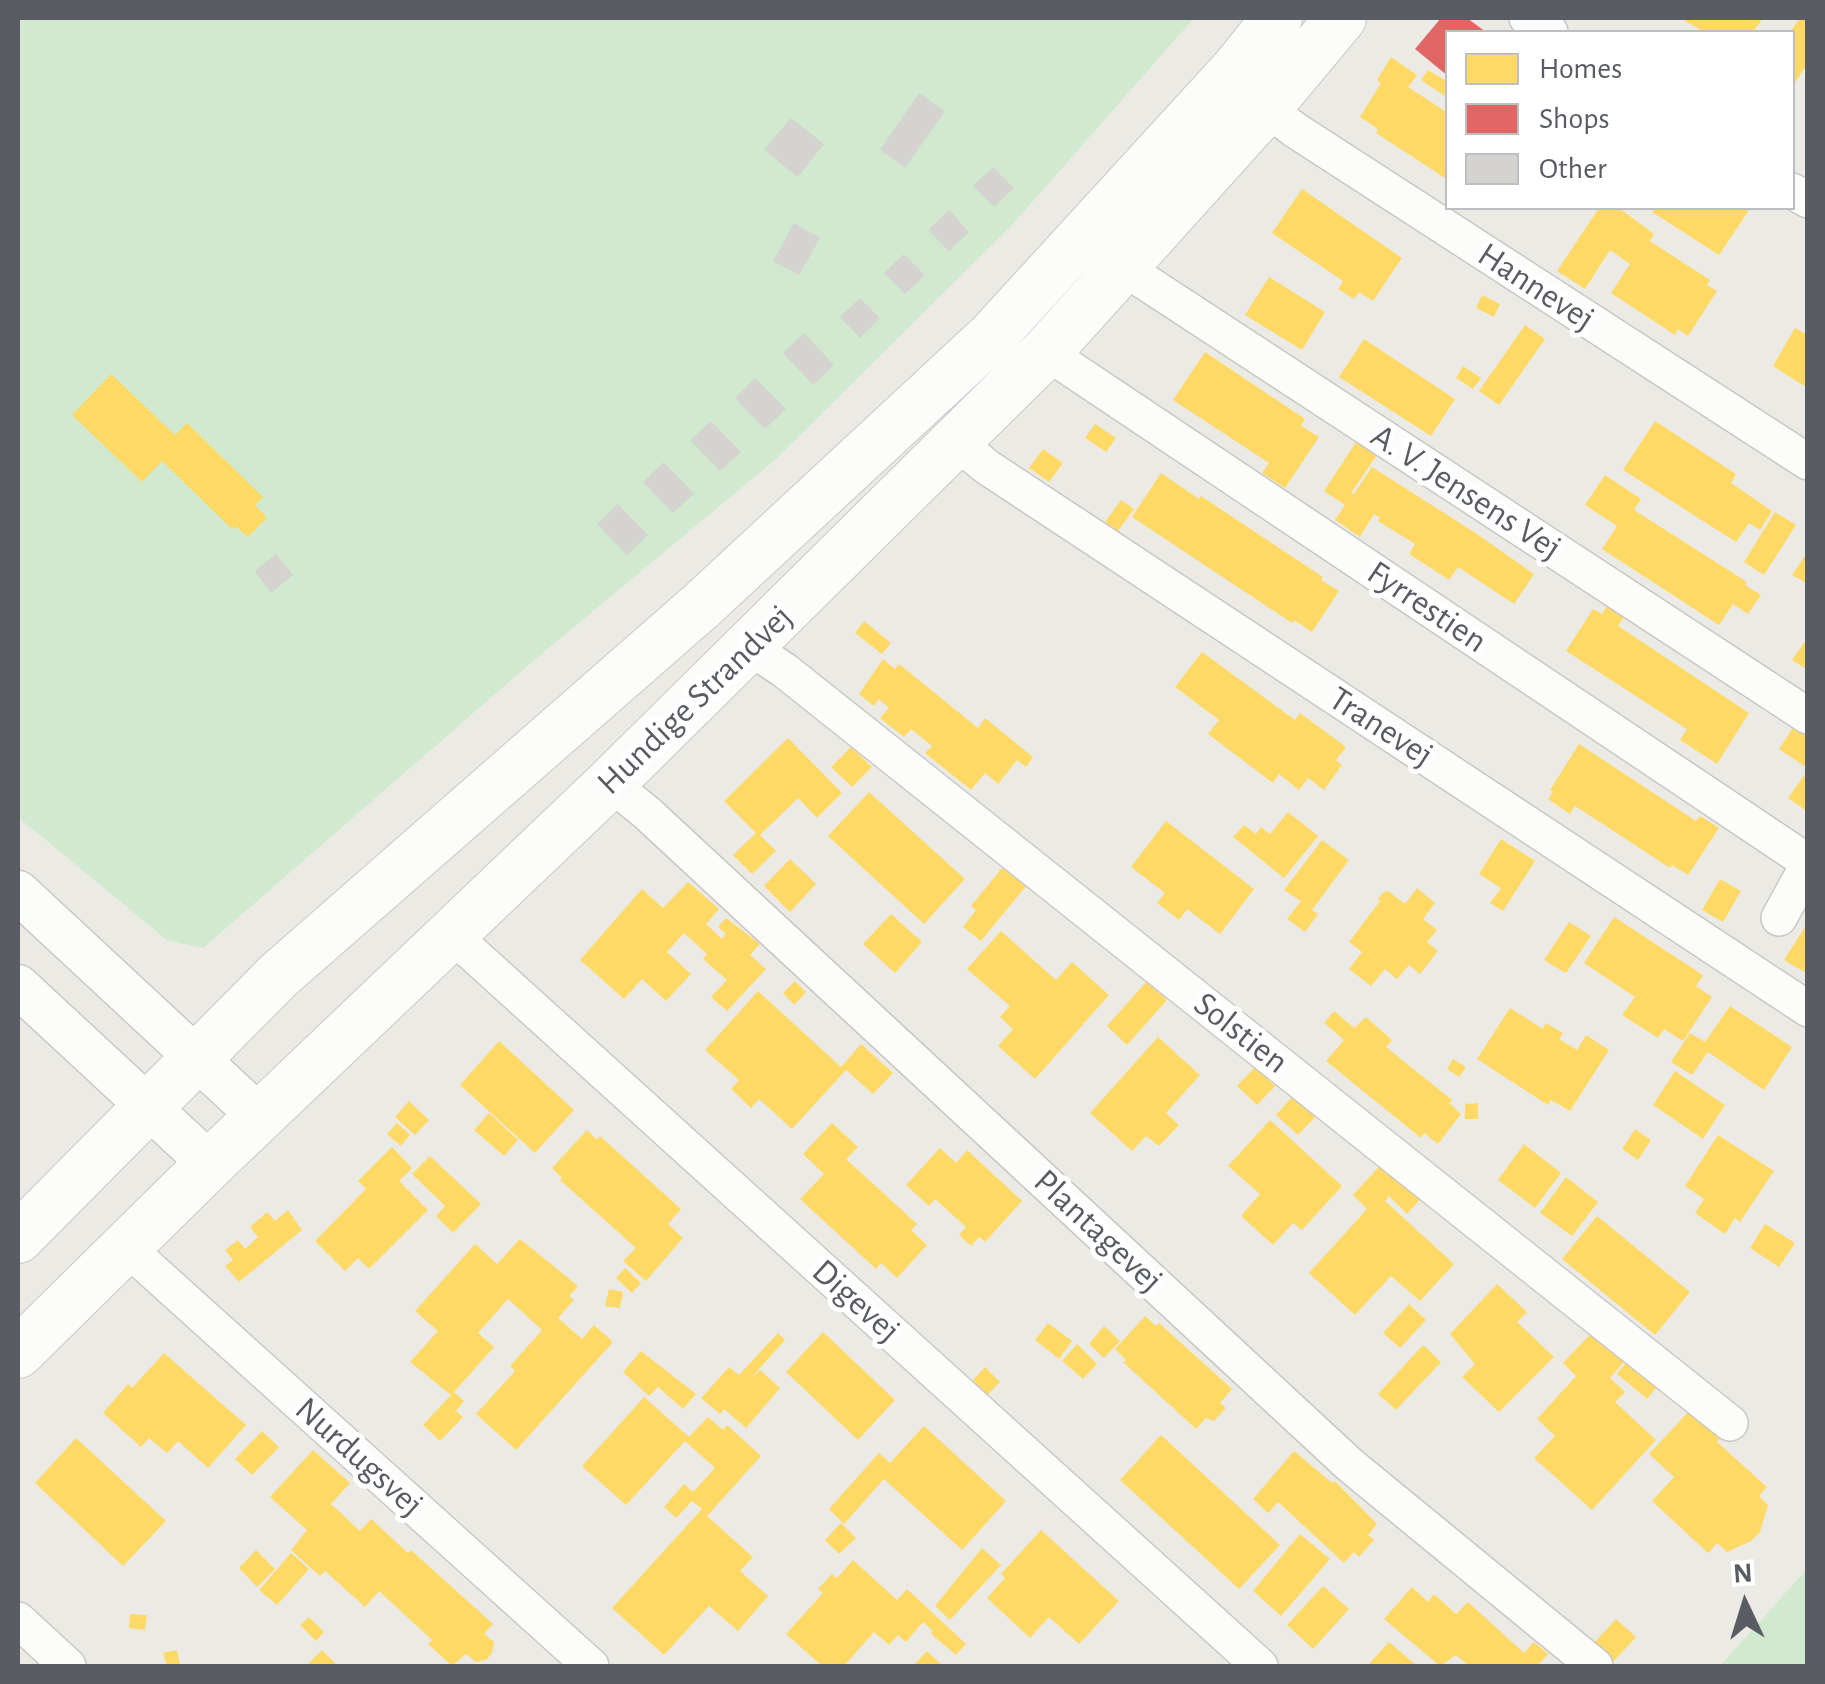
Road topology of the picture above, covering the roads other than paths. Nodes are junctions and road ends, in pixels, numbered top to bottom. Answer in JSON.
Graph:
{"nodes":[{"id":1,"x":1278,"y":18,"type":"edge"},
{"id":2,"x":1341,"y":18,"type":"edge"},
{"id":3,"x":1266,"y":108,"type":"junction"},
{"id":4,"x":1124,"y":268,"type":"junction"},
{"id":5,"x":1046,"y":352,"type":"junction"},
{"id":6,"x":957,"y":442,"type":"junction"},
{"id":7,"x":1808,"y":462,"type":"edge"},
{"id":8,"x":749,"y":647,"type":"junction"},
{"id":9,"x":1808,"y":716,"type":"edge"},
{"id":10,"x":610,"y":784,"type":"junction"},
{"id":11,"x":1808,"y":863,"type":"edge"},
{"id":12,"x":18,"y":892,"type":"edge"},
{"id":13,"x":1779,"y":918,"type":"dead end"},
{"id":14,"x":452,"y":935,"type":"junction"},
{"id":15,"x":18,"y":986,"type":"edge"},
{"id":16,"x":1808,"y":1009,"type":"edge"},
{"id":17,"x":196,"y":1058,"type":"junction"},
{"id":18,"x":148,"y":1106,"type":"junction"},
{"id":19,"x":260,"y":1117,"type":"junction"},
{"id":20,"x":210,"y":1164,"type":"junction"},
{"id":21,"x":18,"y":1238,"type":"edge"},
{"id":22,"x":126,"y":1248,"type":"junction"},
{"id":23,"x":18,"y":1354,"type":"edge"},
{"id":24,"x":1730,"y":1423,"type":"dead end"},
{"id":25,"x":18,"y":1620,"type":"edge"},
{"id":26,"x":68,"y":1666,"type":"edge"},
{"id":27,"x":592,"y":1666,"type":"edge"},
{"id":28,"x":1260,"y":1666,"type":"edge"},
{"id":29,"x":1595,"y":1666,"type":"edge"}],
"edges":[{"from":1,"to":17,"type":"main road","name":"Hundige Strandvej"},
{"from":2,"to":3,"type":"main road","name":"Hundige Strandvej"},
{"from":3,"to":4,"type":"main road","name":"Hundige Strandvej"},
{"from":3,"to":7,"type":"street","name":"Hannevej"},
{"from":4,"to":5,"type":"main road","name":"Hundige Strandvej"},
{"from":4,"to":9,"type":"street","name":"A. V. Jensens Vej"},
{"from":5,"to":6,"type":"main road","name":"Hundige Strandvej"},
{"from":5,"to":11,"type":"street","name":"Fyrrestien"},
{"from":6,"to":8,"type":"main road","name":"Hundige Strandvej"},
{"from":6,"to":16,"type":"street","name":"Tranevej"},
{"from":8,"to":10,"type":"main road","name":"Hundige Strandvej"},
{"from":8,"to":24,"type":"street","name":"Solstien"},
{"from":10,"to":14,"type":"main road","name":"Hundige Strandvej"},
{"from":10,"to":29,"type":"street","name":"Plantagevej"},
{"from":11,"to":13,"type":"street","name":"Fyrrestien"},
{"from":12,"to":17,"type":"street"},
{"from":14,"to":19,"type":"main road","name":"Hundige Strandvej"},
{"from":14,"to":28,"type":"street","name":"Digevej"},
{"from":15,"to":18,"type":"street"},
{"from":17,"to":18,"type":"main road","name":"Hundige Strandvej"},
{"from":17,"to":19,"type":"street"},
{"from":18,"to":20,"type":"street"},
{"from":18,"to":21,"type":"main road","name":"Hundige Strandvej"},
{"from":19,"to":20,"type":"main road","name":"Hundige Strandvej"},
{"from":20,"to":22,"type":"main road","name":"Hundige Strandvej"},
{"from":22,"to":23,"type":"main road","name":"Hundige Strandvej"},
{"from":22,"to":27,"type":"street","name":"Nurdugsvej"},
{"from":25,"to":26,"type":"street"}]}
